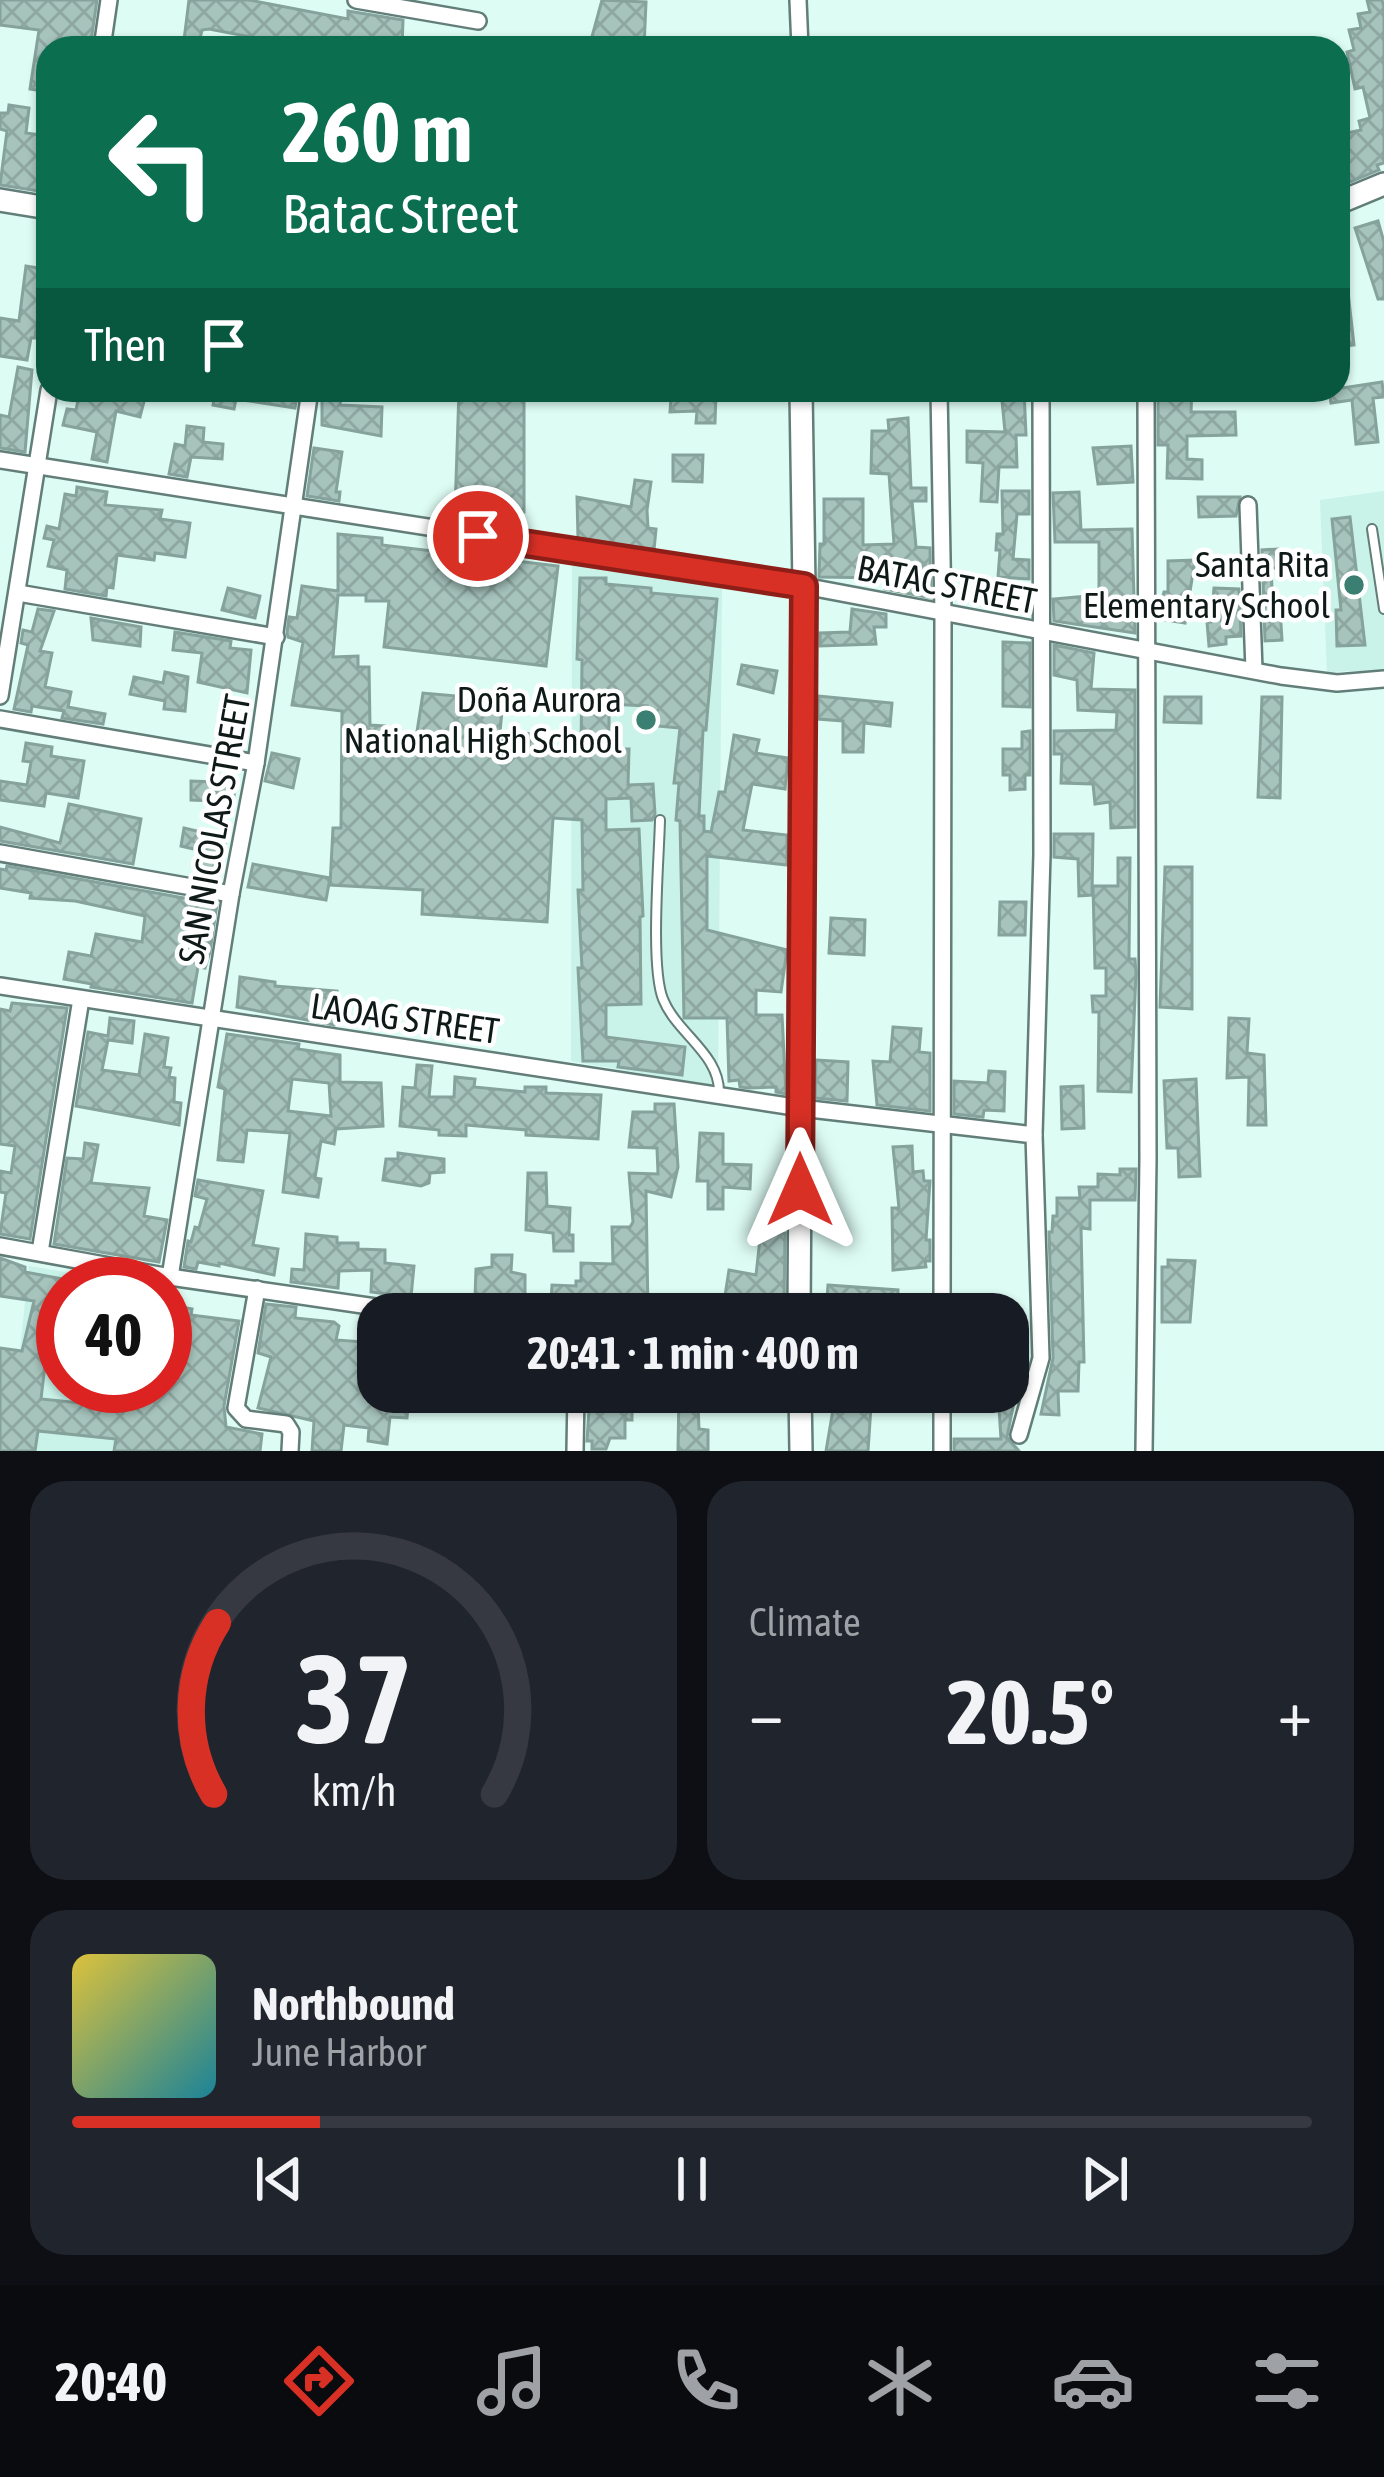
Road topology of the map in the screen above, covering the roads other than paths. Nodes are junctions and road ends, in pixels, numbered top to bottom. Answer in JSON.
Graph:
{"nodes":[{"id":1,"x":109,"y":0,"type":"edge"},
{"id":2,"x":356,"y":0,"type":"edge"},
{"id":3,"x":798,"y":0,"type":"edge"},
{"id":4,"x":478,"y":21,"type":"dead end"},
{"id":5,"x":104,"y":36,"type":"edge"},
{"id":6,"x":800,"y":36,"type":"edge"},
{"id":7,"x":1384,"y":184,"type":"edge"},
{"id":8,"x":1350,"y":198,"type":"edge"},
{"id":9,"x":0,"y":200,"type":"edge"},
{"id":10,"x":36,"y":206,"type":"edge"},
{"id":11,"x":47,"y":402,"type":"edge"},
{"id":12,"x":308,"y":402,"type":"edge"},
{"id":13,"x":801,"y":402,"type":"edge"},
{"id":14,"x":939,"y":402,"type":"edge"},
{"id":15,"x":1041,"y":402,"type":"edge"},
{"id":16,"x":1146,"y":402,"type":"edge"},
{"id":17,"x":0,"y":460,"type":"edge"},
{"id":18,"x":37,"y":467,"type":"junction"},
{"id":19,"x":1248,"y":506,"type":"dead end"},
{"id":20,"x":292,"y":507,"type":"junction"},
{"id":21,"x":1372,"y":529,"type":"dead end"},
{"id":22,"x":804,"y":586,"type":"junction"},
{"id":23,"x":18,"y":592,"type":"junction"},
{"id":24,"x":1384,"y":609,"type":"edge"},
{"id":25,"x":943,"y":614,"type":"junction"},
{"id":26,"x":1044,"y":633,"type":"junction"},
{"id":27,"x":276,"y":637,"type":"junction"},
{"id":28,"x":1149,"y":652,"type":"junction"},
{"id":29,"x":1253,"y":670,"type":"junction"},
{"id":30,"x":1383,"y":679,"type":"edge"},
{"id":31,"x":1384,"y":689,"type":"edge"},
{"id":32,"x":0,"y":696,"type":"edge"},
{"id":33,"x":0,"y":719,"type":"edge"},
{"id":34,"x":256,"y":763,"type":"junction"},
{"id":35,"x":660,"y":820,"type":"dead end"},
{"id":36,"x":0,"y":853,"type":"edge"},
{"id":37,"x":231,"y":894,"type":"junction"},
{"id":38,"x":0,"y":986,"type":"edge"},
{"id":39,"x":80,"y":999,"type":"junction"},
{"id":40,"x":212,"y":1020,"type":"junction"},
{"id":41,"x":719,"y":1094,"type":"junction"},
{"id":42,"x":801,"y":1108,"type":"junction"},
{"id":43,"x":940,"y":1123,"type":"junction"},
{"id":44,"x":1034,"y":1136,"type":"junction"},
{"id":45,"x":0,"y":1246,"type":"edge"},
{"id":46,"x":40,"y":1252,"type":"junction"},
{"id":47,"x":67,"y":1257,"type":"edge"},
{"id":48,"x":173,"y":1257,"type":"edge"},
{"id":49,"x":192,"y":1279,"type":"edge"},
{"id":50,"x":256,"y":1289,"type":"junction"},
{"id":51,"x":799,"y":1293,"type":"edge"},
{"id":52,"x":942,"y":1293,"type":"edge"},
{"id":53,"x":357,"y":1304,"type":"edge"},
{"id":54,"x":576,"y":1413,"type":"edge"},
{"id":55,"x":800,"y":1413,"type":"edge"},
{"id":56,"x":942,"y":1413,"type":"edge"},
{"id":57,"x":1019,"y":1435,"type":"dead end"},
{"id":58,"x":290,"y":1451,"type":"edge"},
{"id":59,"x":575,"y":1451,"type":"edge"},
{"id":60,"x":801,"y":1451,"type":"edge"},
{"id":61,"x":942,"y":1451,"type":"edge"},
{"id":62,"x":1144,"y":1451,"type":"edge"}],
"edges":[{"from":1,"to":5,"type":"street"},
{"from":2,"to":4,"type":"street"},
{"from":3,"to":6,"type":"street"},
{"from":7,"to":8,"type":"street"},
{"from":9,"to":10,"type":"street"},
{"from":11,"to":18,"type":"street"},
{"from":12,"to":20,"type":"street","name":"SAN NICOLAS STREET"},
{"from":13,"to":22,"type":"street"},
{"from":14,"to":25,"type":"street"},
{"from":15,"to":26,"type":"street"},
{"from":16,"to":28,"type":"street"},
{"from":17,"to":18,"type":"street","name":"BATAC STREET"},
{"from":18,"to":20,"type":"street","name":"BATAC STREET"},
{"from":18,"to":23,"type":"street"},
{"from":19,"to":29,"type":"street"},
{"from":20,"to":22,"type":"street","name":"BATAC STREET"},
{"from":20,"to":27,"type":"street","name":"SAN NICOLAS STREET"},
{"from":21,"to":24,"type":"lane"},
{"from":22,"to":25,"type":"street","name":"BATAC STREET"},
{"from":22,"to":42,"type":"street"},
{"from":23,"to":27,"type":"street"},
{"from":23,"to":32,"type":"street"},
{"from":25,"to":26,"type":"street","name":"BATAC STREET"},
{"from":25,"to":43,"type":"street"},
{"from":26,"to":28,"type":"street","name":"BATAC STREET"},
{"from":26,"to":44,"type":"street"},
{"from":27,"to":34,"type":"street","name":"SAN NICOLAS STREET"},
{"from":28,"to":29,"type":"street","name":"BATAC STREET"},
{"from":28,"to":62,"type":"street"},
{"from":29,"to":30,"type":"street","name":"BATAC STREET"},
{"from":30,"to":31,"type":"street"},
{"from":33,"to":34,"type":"street"},
{"from":34,"to":37,"type":"street","name":"SAN NICOLAS STREET"},
{"from":35,"to":41,"type":"lane"},
{"from":36,"to":37,"type":"street"},
{"from":37,"to":40,"type":"street","name":"SAN NICOLAS STREET"},
{"from":38,"to":39,"type":"street","name":"LAOAG STREET"},
{"from":39,"to":40,"type":"street","name":"LAOAG STREET"},
{"from":39,"to":46,"type":"street"},
{"from":40,"to":41,"type":"street","name":"LAOAG STREET"},
{"from":40,"to":48,"type":"street","name":"SAN NICOLAS STREET"},
{"from":41,"to":42,"type":"street","name":"LAOAG STREET"},
{"from":42,"to":43,"type":"street","name":"LAOAG STREET"},
{"from":42,"to":51,"type":"street"},
{"from":43,"to":44,"type":"street","name":"LAOAG STREET"},
{"from":43,"to":52,"type":"street"},
{"from":44,"to":57,"type":"street"},
{"from":45,"to":46,"type":"street"},
{"from":46,"to":47,"type":"street"},
{"from":49,"to":50,"type":"street"},
{"from":50,"to":53,"type":"street"},
{"from":50,"to":58,"type":"street"},
{"from":54,"to":59,"type":"street"},
{"from":55,"to":60,"type":"street"},
{"from":56,"to":61,"type":"street"}]}
